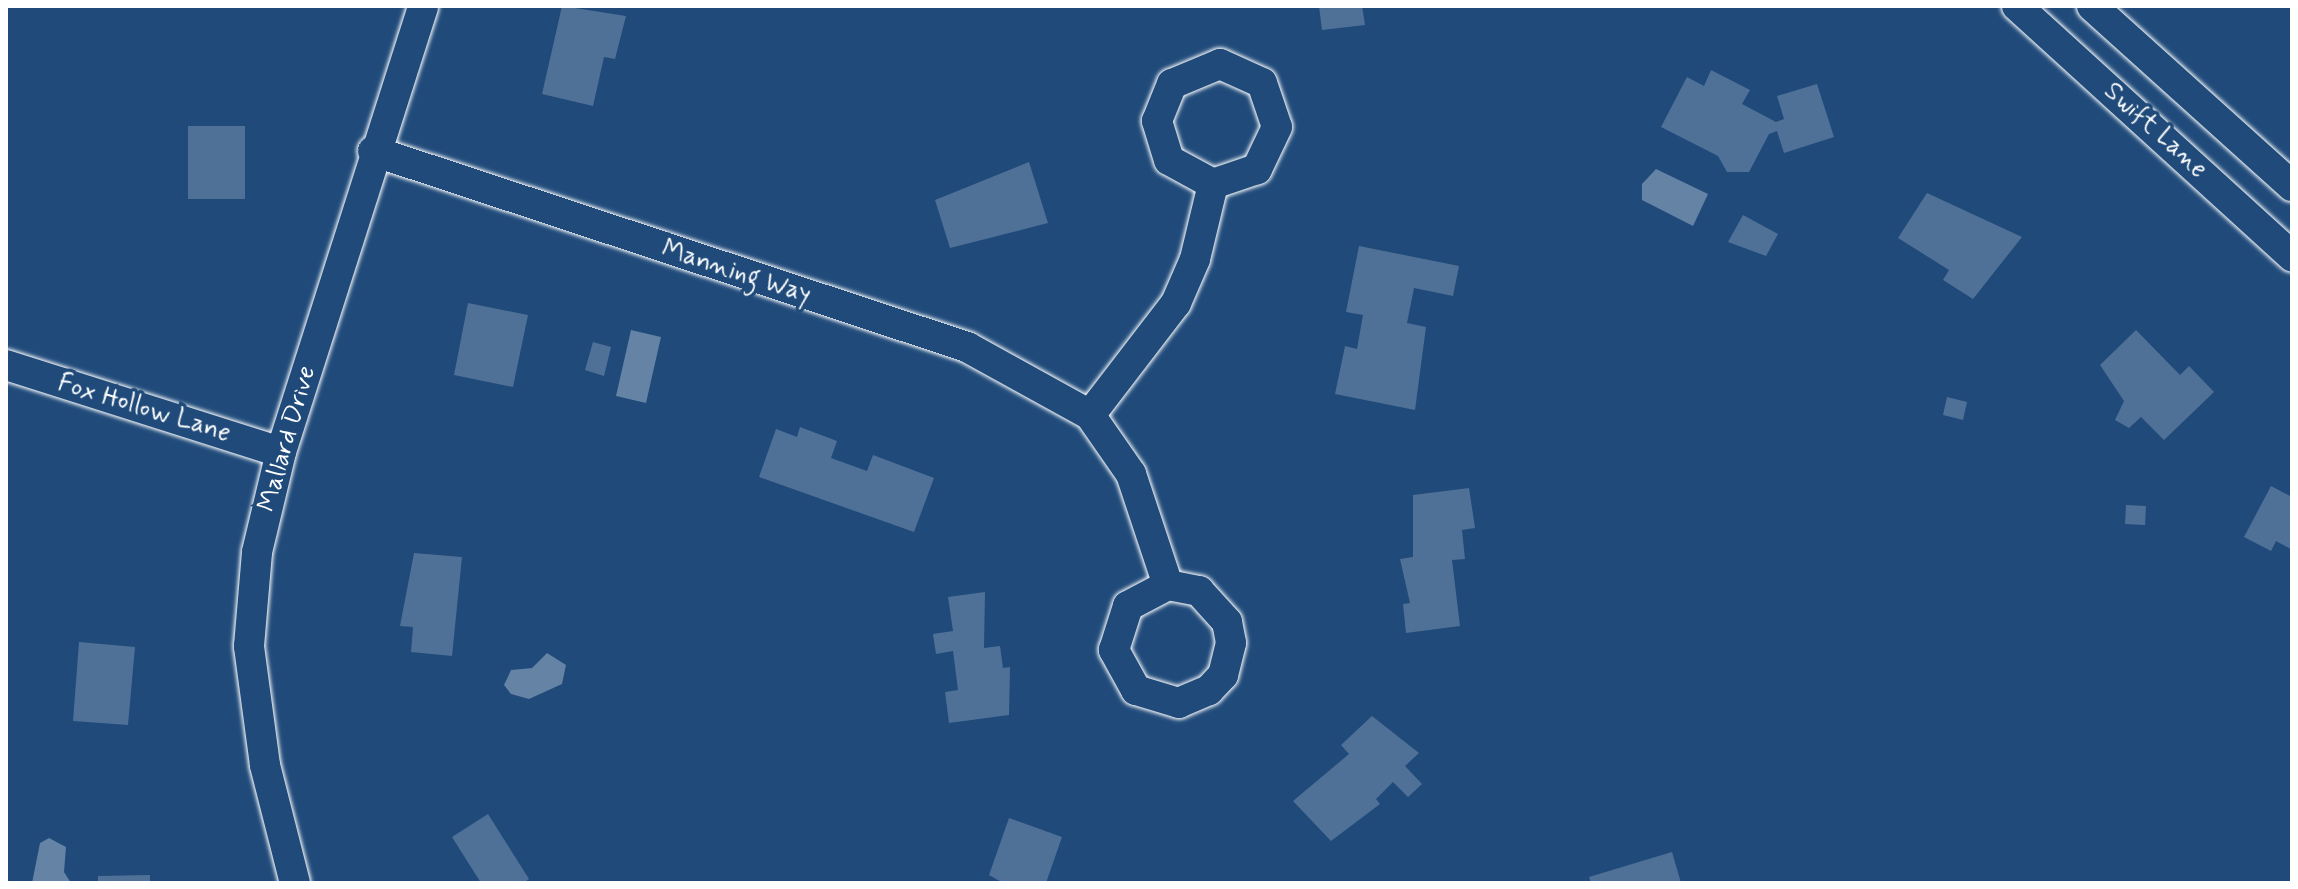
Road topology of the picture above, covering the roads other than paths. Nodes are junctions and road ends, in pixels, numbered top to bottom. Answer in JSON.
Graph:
{"nodes":[{"id":1,"x":423,"y":6,"type":"edge"},
{"id":2,"x":2017,"y":6,"type":"edge"},
{"id":3,"x":2092,"y":6,"type":"edge"},
{"id":4,"x":373,"y":151,"type":"junction"},
{"id":5,"x":1213,"y":184,"type":"junction"},
{"id":6,"x":2292,"y":186,"type":"edge"},
{"id":7,"x":2292,"y":256,"type":"edge"},
{"id":8,"x":6,"y":365,"type":"edge"},
{"id":9,"x":1090,"y":415,"type":"junction"},
{"id":10,"x":281,"y":452,"type":"junction"},
{"id":11,"x":1168,"y":585,"type":"dead end"},
{"id":12,"x":295,"y":883,"type":"edge"}],
"edges":[{"from":1,"to":4,"type":"street","name":"Mallard Drive"},
{"from":2,"to":7,"type":"street","name":"Swift Lane"},
{"from":3,"to":6,"type":"street","name":"Swift Lane"},
{"from":4,"to":9,"type":"street","name":"Manning Way"},
{"from":4,"to":10,"type":"street","name":"Mallard Drive"},
{"from":5,"to":5,"type":"street"},
{"from":5,"to":9,"type":"street"},
{"from":8,"to":10,"type":"street","name":"Fox Hollow Lane"},
{"from":9,"to":11,"type":"street","name":"Manning Way"},
{"from":10,"to":12,"type":"street","name":"Mallard Drive"}]}
